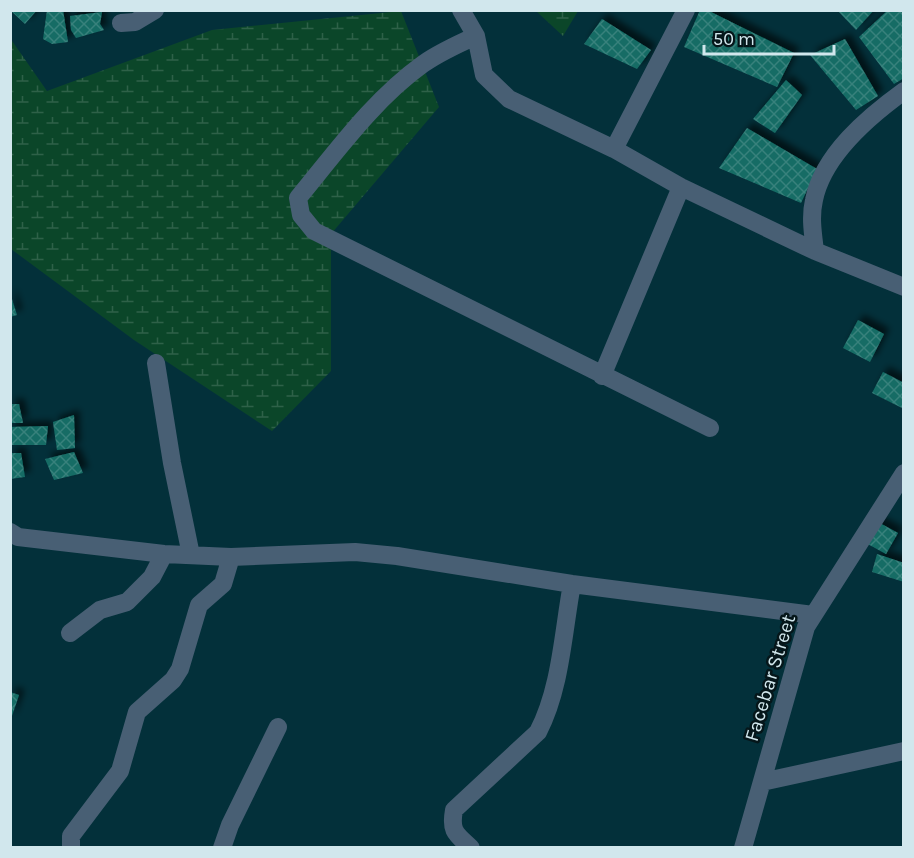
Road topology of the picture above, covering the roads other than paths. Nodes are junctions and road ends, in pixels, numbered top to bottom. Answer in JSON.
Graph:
{"nodes":[{"id":1,"x":155,"y":10,"type":"edge"},
{"id":2,"x":461,"y":10,"type":"edge"},
{"id":3,"x":686,"y":10,"type":"edge"},
{"id":4,"x":121,"y":23,"type":"dead end"},
{"id":5,"x":476,"y":36,"type":"junction"},
{"id":6,"x":903,"y":92,"type":"edge"},
{"id":7,"x":614,"y":149,"type":"junction"},
{"id":8,"x":681,"y":187,"type":"junction"},
{"id":9,"x":815,"y":251,"type":"junction"},
{"id":10,"x":903,"y":287,"type":"edge"},
{"id":11,"x":156,"y":363,"type":"dead end"},
{"id":12,"x":603,"y":376,"type":"junction"},
{"id":13,"x":711,"y":428,"type":"dead end"},
{"id":14,"x":903,"y":473,"type":"edge"},
{"id":15,"x":10,"y":532,"type":"edge"},
{"id":16,"x":164,"y":554,"type":"junction"},
{"id":17,"x":191,"y":555,"type":"junction"},
{"id":18,"x":231,"y":557,"type":"junction"},
{"id":19,"x":572,"y":584,"type":"junction"},
{"id":20,"x":813,"y":615,"type":"junction"},
{"id":21,"x":70,"y":633,"type":"dead end"},
{"id":22,"x":278,"y":727,"type":"dead end"},
{"id":23,"x":903,"y":752,"type":"edge"},
{"id":24,"x":762,"y":782,"type":"junction"},
{"id":25,"x":71,"y":848,"type":"edge"},
{"id":26,"x":222,"y":848,"type":"edge"},
{"id":27,"x":471,"y":848,"type":"edge"},
{"id":28,"x":743,"y":848,"type":"edge"}],
"edges":[{"from":1,"to":4,"type":"street"},
{"from":2,"to":5,"type":"street"},
{"from":3,"to":7,"type":"street"},
{"from":5,"to":7,"type":"street"},
{"from":5,"to":12,"type":"street"},
{"from":6,"to":9,"type":"street"},
{"from":7,"to":8,"type":"street"},
{"from":8,"to":9,"type":"street"},
{"from":8,"to":12,"type":"street"},
{"from":9,"to":10,"type":"street"},
{"from":11,"to":17,"type":"street"},
{"from":12,"to":13,"type":"street"},
{"from":14,"to":20,"type":"street","name":"Facebar Street"},
{"from":15,"to":16,"type":"street"},
{"from":16,"to":17,"type":"street"},
{"from":16,"to":21,"type":"street"},
{"from":17,"to":18,"type":"street"},
{"from":18,"to":19,"type":"street"},
{"from":18,"to":25,"type":"street"},
{"from":19,"to":20,"type":"street"},
{"from":19,"to":27,"type":"street"},
{"from":20,"to":24,"type":"street","name":"Facebar Street"},
{"from":22,"to":26,"type":"street"},
{"from":23,"to":24,"type":"street"},
{"from":24,"to":28,"type":"street","name":"Facebar Street"}]}
